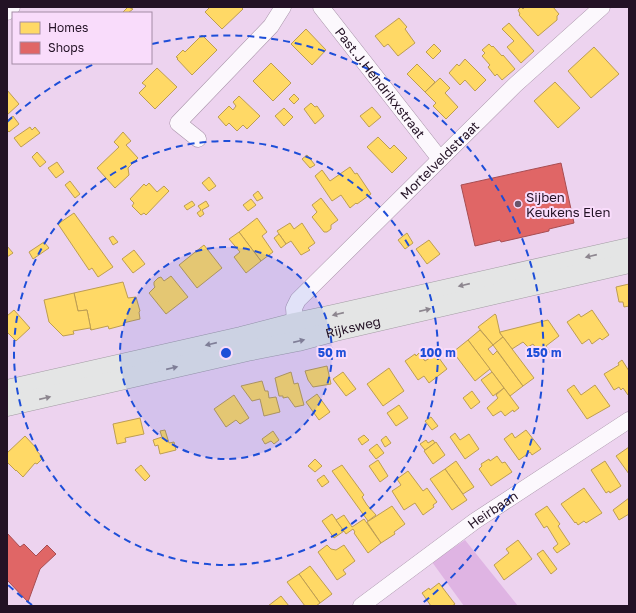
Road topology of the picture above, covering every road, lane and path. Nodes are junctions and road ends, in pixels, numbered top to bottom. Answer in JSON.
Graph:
{"nodes":[{"id":1,"x":12,"y":7,"type":"edge"},
{"id":2,"x":283,"y":7,"type":"edge"},
{"id":3,"x":321,"y":7,"type":"edge"},
{"id":4,"x":602,"y":7,"type":"edge"},
{"id":5,"x":7,"y":12,"type":"edge"},
{"id":6,"x":198,"y":139,"type":"dead end"},
{"id":7,"x":440,"y":159,"type":"junction"},
{"id":8,"x":629,"y":248,"type":"edge"},
{"id":9,"x":629,"y":263,"type":"edge"},
{"id":10,"x":295,"y":323,"type":"junction"},
{"id":11,"x":7,"y":390,"type":"edge"},
{"id":12,"x":7,"y":406,"type":"edge"},
{"id":13,"x":629,"y":420,"type":"edge"},
{"id":14,"x":361,"y":606,"type":"edge"}],
"edges":[{"from":1,"to":5,"type":"street"},
{"from":2,"to":6,"type":"street"},
{"from":3,"to":7,"type":"street","name":"Past.J.Hendrikxstraat"},
{"from":4,"to":7,"type":"street","name":"Mortelveldstraat"},
{"from":7,"to":10,"type":"street","name":"Mortelveldstraat"},
{"from":8,"to":10,"type":"main road","name":"Rijksweg","one_way":true},
{"from":12,"to":9,"type":"main road","name":"Rijksweg","one_way":true},
{"from":10,"to":11,"type":"main road","name":"Rijksweg","one_way":true},
{"from":13,"to":14,"type":"street","name":"Heirbaan"}]}
